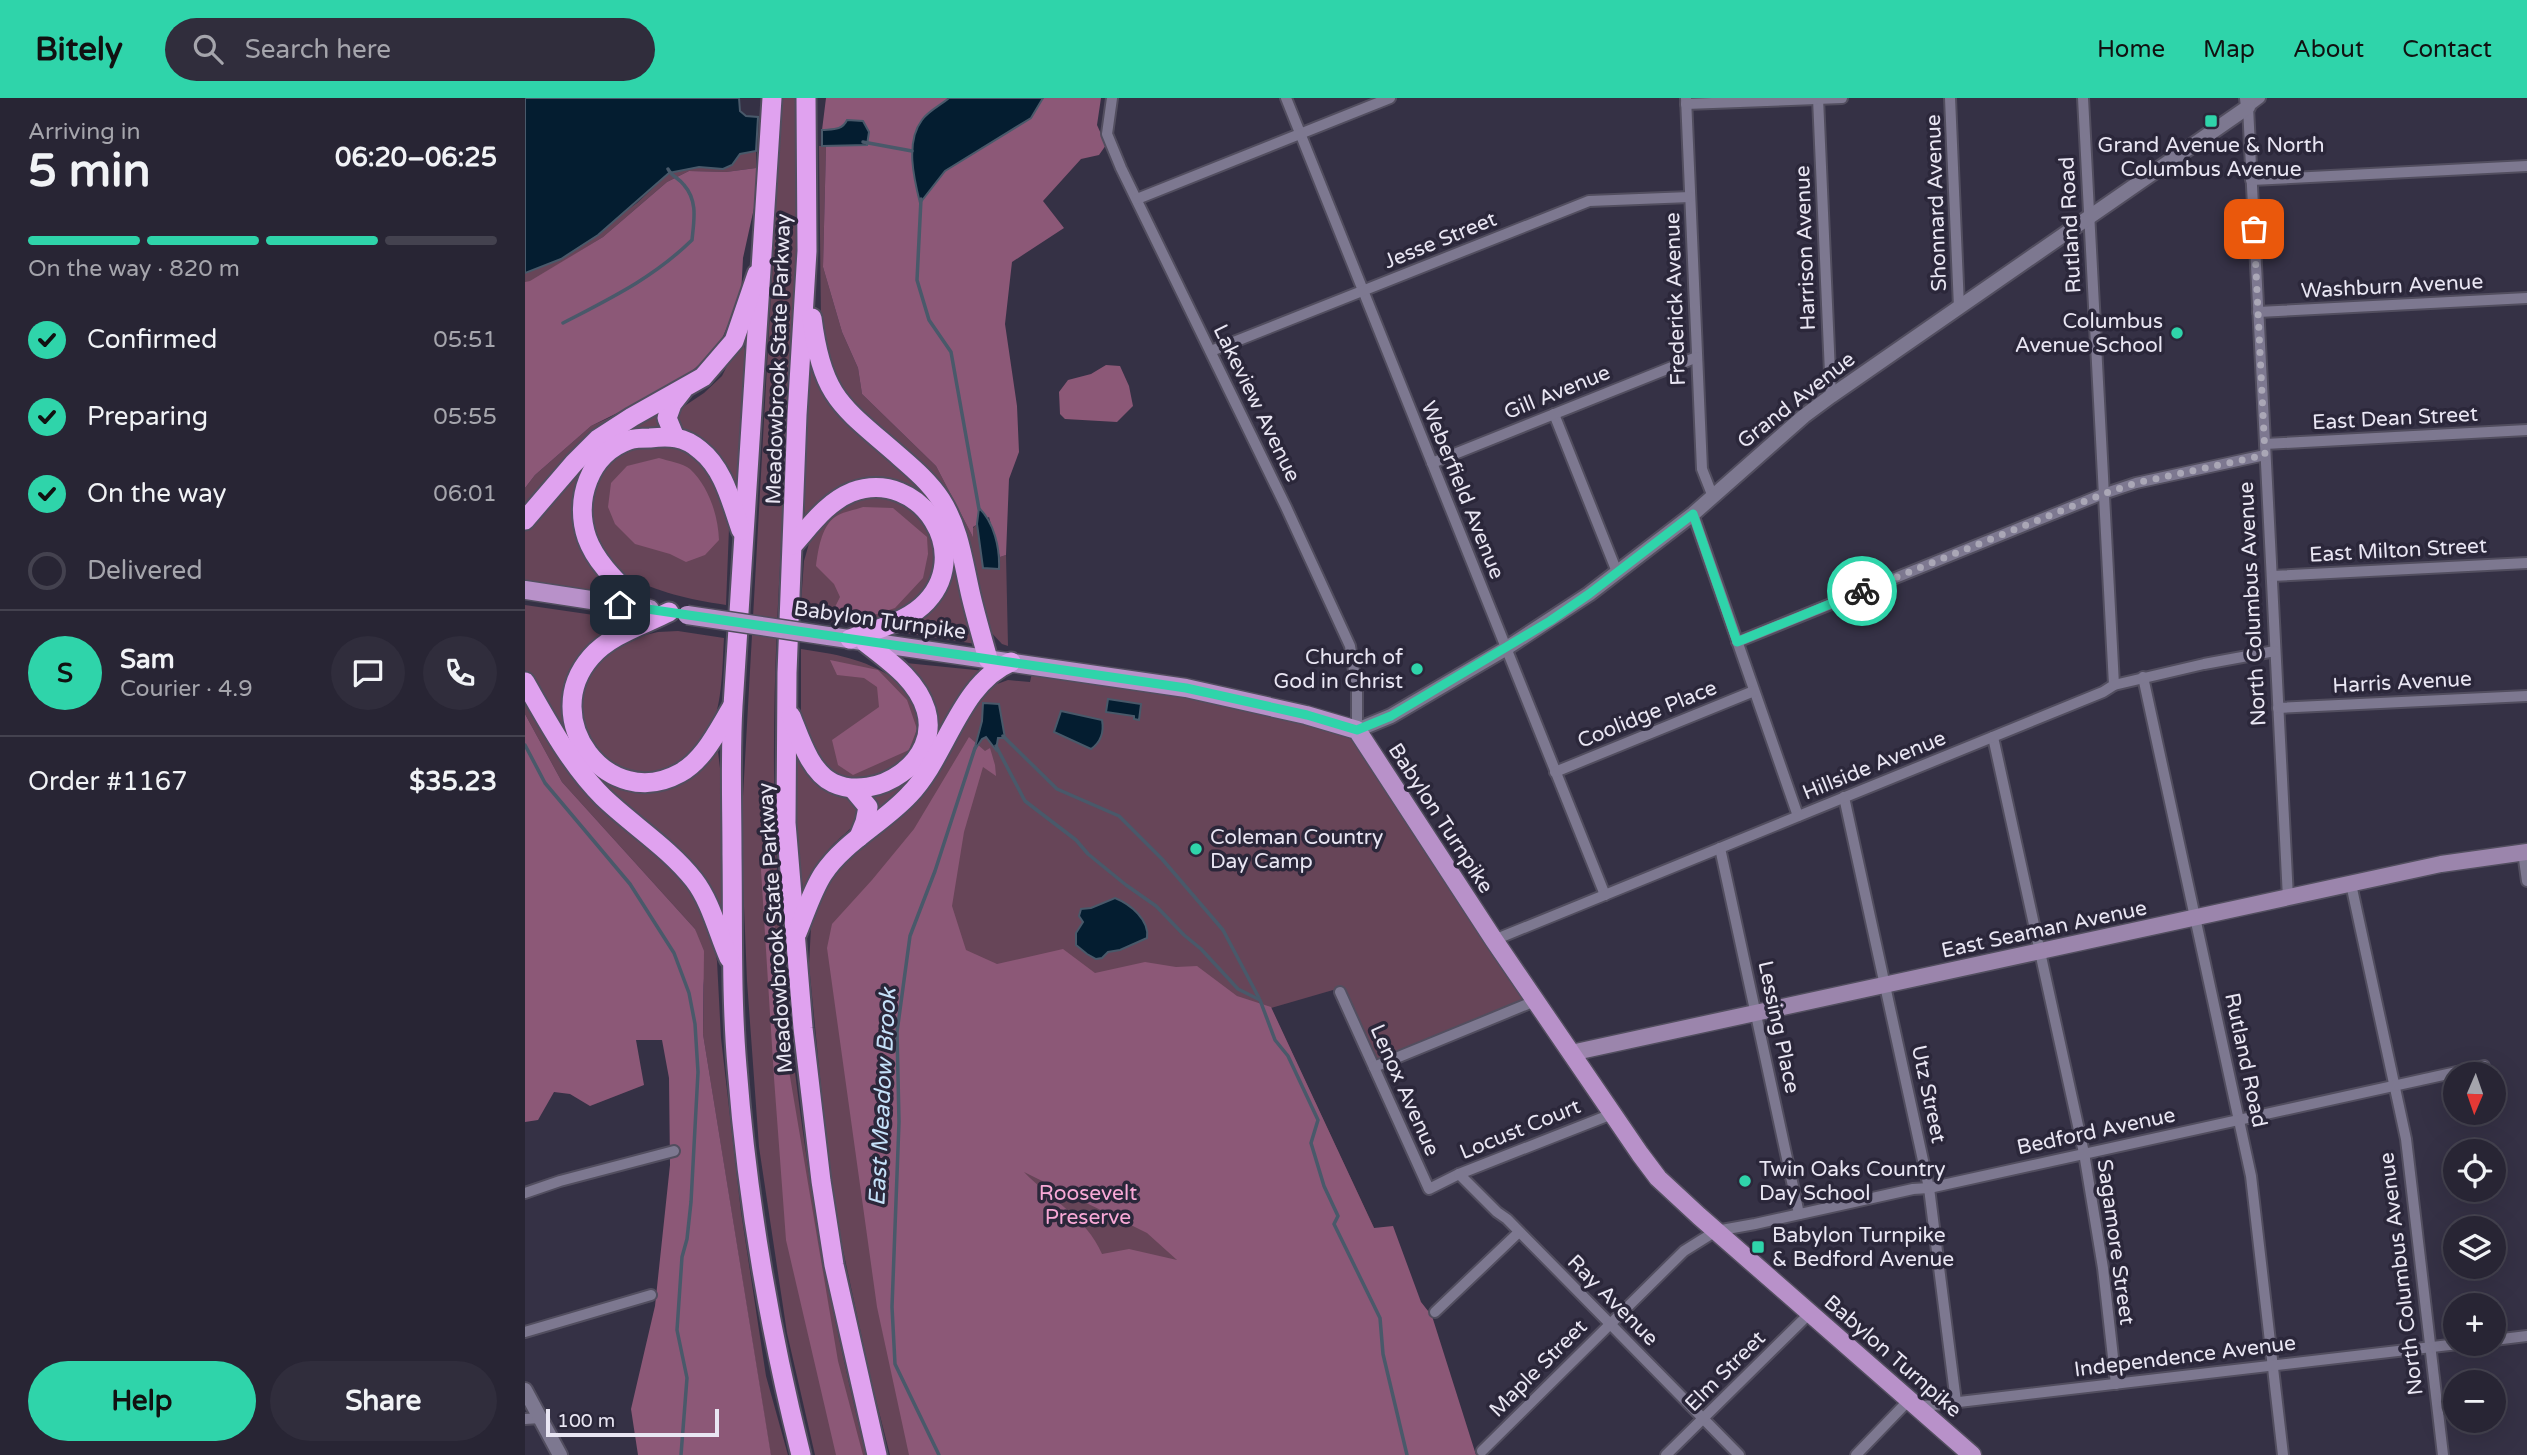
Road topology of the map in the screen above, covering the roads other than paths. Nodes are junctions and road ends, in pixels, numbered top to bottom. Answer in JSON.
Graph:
{"nodes":[{"id":1,"x":772,"y":98,"type":"edge"},
{"id":2,"x":806,"y":98,"type":"edge"},
{"id":3,"x":1112,"y":98,"type":"edge"},
{"id":4,"x":1286,"y":98,"type":"edge"},
{"id":5,"x":1390,"y":98,"type":"edge"},
{"id":6,"x":1842,"y":98,"type":"edge"},
{"id":7,"x":1950,"y":98,"type":"edge"},
{"id":8,"x":2083,"y":98,"type":"edge"},
{"id":9,"x":2260,"y":98,"type":"edge"},
{"id":10,"x":1818,"y":99,"type":"edge"},
{"id":11,"x":1686,"y":101,"type":"edge"},
{"id":12,"x":2247,"y":102,"type":"edge"},
{"id":13,"x":1300,"y":134,"type":"junction"},
{"id":14,"x":2527,"y":166,"type":"edge"},
{"id":15,"x":2251,"y":180,"type":"junction"},
{"id":16,"x":1690,"y":197,"type":"junction"},
{"id":17,"x":1137,"y":200,"type":"junction"},
{"id":18,"x":2088,"y":217,"type":"junction"},
{"id":19,"x":763,"y":258,"type":"junction"},
{"id":20,"x":806,"y":272,"type":"junction"},
{"id":21,"x":1363,"y":291,"type":"junction"},
{"id":22,"x":2527,"y":298,"type":"edge"},
{"id":23,"x":1959,"y":307,"type":"junction"},
{"id":24,"x":2258,"y":312,"type":"junction"},
{"id":25,"x":1211,"y":351,"type":"junction"},
{"id":26,"x":1697,"y":357,"type":"junction"},
{"id":27,"x":683,"y":389,"type":"junction"},
{"id":28,"x":1831,"y":396,"type":"junction"},
{"id":29,"x":1554,"y":414,"type":"junction"},
{"id":30,"x":2527,"y":430,"type":"edge"},
{"id":31,"x":674,"y":435,"type":"junction"},
{"id":32,"x":2265,"y":449,"type":"junction"},
{"id":33,"x":1432,"y":463,"type":"junction"},
{"id":34,"x":2103,"y":494,"type":"junction"},
{"id":35,"x":1713,"y":497,"type":"junction"},
{"id":36,"x":1693,"y":514,"type":"junction"},
{"id":37,"x":525,"y":520,"type":"edge"},
{"id":38,"x":743,"y":535,"type":"junction"},
{"id":39,"x":793,"y":545,"type":"junction"},
{"id":40,"x":2527,"y":563,"type":"edge"},
{"id":41,"x":1617,"y":572,"type":"junction"},
{"id":42,"x":2272,"y":576,"type":"junction"},
{"id":43,"x":525,"y":590,"type":"edge"},
{"id":44,"x":644,"y":608,"type":"junction"},
{"id":45,"x":678,"y":613,"type":"junction"},
{"id":46,"x":858,"y":641,"type":"junction"},
{"id":47,"x":1737,"y":642,"type":"junction"},
{"id":48,"x":1506,"y":649,"type":"junction"},
{"id":49,"x":2275,"y":651,"type":"junction"},
{"id":50,"x":988,"y":659,"type":"junction"},
{"id":51,"x":1011,"y":662,"type":"junction"},
{"id":52,"x":2143,"y":677,"type":"junction"},
{"id":53,"x":525,"y":682,"type":"edge"},
{"id":54,"x":2114,"y":685,"type":"junction"},
{"id":55,"x":1754,"y":691,"type":"junction"},
{"id":56,"x":2527,"y":696,"type":"edge"},
{"id":57,"x":733,"y":706,"type":"junction"},
{"id":58,"x":2278,"y":708,"type":"junction"},
{"id":59,"x":787,"y":709,"type":"junction"},
{"id":60,"x":1357,"y":730,"type":"junction"},
{"id":61,"x":1993,"y":737,"type":"junction"},
{"id":62,"x":1555,"y":772,"type":"junction"},
{"id":63,"x":853,"y":789,"type":"junction"},
{"id":64,"x":1844,"y":797,"type":"junction"},
{"id":65,"x":1798,"y":816,"type":"junction"},
{"id":66,"x":859,"y":837,"type":"junction"},
{"id":67,"x":1720,"y":848,"type":"junction"},
{"id":68,"x":2525,"y":852,"type":"edge"},
{"id":69,"x":2527,"y":881,"type":"edge"},
{"id":70,"x":2351,"y":884,"type":"junction"},
{"id":71,"x":1605,"y":895,"type":"junction"},
{"id":72,"x":2288,"y":898,"type":"junction"},
{"id":73,"x":2195,"y":918,"type":"junction"},
{"id":74,"x":796,"y":937,"type":"junction"},
{"id":75,"x":1494,"y":940,"type":"junction"},
{"id":76,"x":2041,"y":951,"type":"junction"},
{"id":77,"x":733,"y":966,"type":"junction"},
{"id":78,"x":1885,"y":985,"type":"junction"},
{"id":79,"x":1340,"y":992,"type":"dead end"},
{"id":80,"x":1535,"y":1001,"type":"junction"},
{"id":81,"x":1756,"y":1013,"type":"junction"},
{"id":82,"x":1571,"y":1053,"type":"junction"},
{"id":83,"x":1374,"y":1067,"type":"junction"},
{"id":84,"x":2443,"y":1075,"type":"edge"},
{"id":85,"x":2394,"y":1086,"type":"junction"},
{"id":86,"x":1612,"y":1114,"type":"junction"},
{"id":87,"x":2239,"y":1119,"type":"junction"},
{"id":88,"x":674,"y":1151,"type":"dead end"},
{"id":89,"x":2084,"y":1153,"type":"junction"},
{"id":90,"x":1459,"y":1174,"type":"junction"},
{"id":91,"x":1444,"y":1183,"type":"joint"},
{"id":92,"x":1929,"y":1188,"type":"junction"},
{"id":93,"x":525,"y":1193,"type":"edge"},
{"id":94,"x":1799,"y":1214,"type":"junction"},
{"id":95,"x":1716,"y":1231,"type":"junction"},
{"id":96,"x":1519,"y":1232,"type":"junction"},
{"id":97,"x":651,"y":1295,"type":"dead end"},
{"id":98,"x":1435,"y":1312,"type":"dead end"},
{"id":99,"x":1810,"y":1313,"type":"junction"},
{"id":100,"x":1610,"y":1324,"type":"junction"},
{"id":101,"x":525,"y":1332,"type":"edge"},
{"id":102,"x":2527,"y":1336,"type":"edge"},
{"id":103,"x":2506,"y":1339,"type":"edge"},
{"id":104,"x":2443,"y":1346,"type":"edge"},
{"id":105,"x":2431,"y":1347,"type":"junction"},
{"id":106,"x":2273,"y":1365,"type":"junction"},
{"id":107,"x":2116,"y":1384,"type":"junction"},
{"id":108,"x":525,"y":1390,"type":"edge"},
{"id":109,"x":1956,"y":1402,"type":"junction"},
{"id":110,"x":1913,"y":1404,"type":"junction"},
{"id":111,"x":540,"y":1418,"type":"junction"},
{"id":112,"x":525,"y":1419,"type":"edge"},
{"id":113,"x":1703,"y":1419,"type":"junction"},
{"id":114,"x":1482,"y":1451,"type":"dead end"},
{"id":115,"x":560,"y":1455,"type":"edge"},
{"id":116,"x":801,"y":1455,"type":"edge"},
{"id":117,"x":877,"y":1455,"type":"edge"},
{"id":118,"x":1666,"y":1455,"type":"edge"},
{"id":119,"x":1739,"y":1455,"type":"edge"},
{"id":120,"x":1856,"y":1455,"type":"edge"},
{"id":121,"x":1972,"y":1455,"type":"edge"},
{"id":122,"x":2283,"y":1455,"type":"edge"},
{"id":123,"x":2443,"y":1455,"type":"edge"}],
"edges":[{"from":1,"to":19,"type":"highway","name":"Meadowbrook State Parkway"},
{"from":2,"to":20,"type":"highway","name":"Meadowbrook State Parkway"},
{"from":3,"to":17,"type":"street","name":"Lakeview Avenue"},
{"from":4,"to":13,"type":"street","name":"Weberfield Avenue"},
{"from":5,"to":13,"type":"street"},
{"from":6,"to":10,"type":"street"},
{"from":7,"to":23,"type":"street","name":"Shonnard Avenue"},
{"from":8,"to":18,"type":"street","name":"Rutland Road"},
{"from":9,"to":12,"type":"street","name":"Grand Avenue"},
{"from":10,"to":11,"type":"street"},
{"from":10,"to":28,"type":"street","name":"Harrison Avenue"},
{"from":11,"to":16,"type":"street","name":"Frederick Avenue"},
{"from":12,"to":15,"type":"street","name":"North Columbus Avenue"},
{"from":12,"to":18,"type":"street","name":"Grand Avenue"},
{"from":13,"to":17,"type":"street"},
{"from":13,"to":21,"type":"street","name":"Weberfield Avenue"},
{"from":14,"to":15,"type":"street"},
{"from":15,"to":24,"type":"street","name":"North Columbus Avenue"},
{"from":16,"to":21,"type":"street","name":"Jesse Street"},
{"from":16,"to":26,"type":"street","name":"Frederick Avenue"},
{"from":17,"to":25,"type":"street","name":"Lakeview Avenue"},
{"from":18,"to":23,"type":"street","name":"Grand Avenue"},
{"from":18,"to":34,"type":"street","name":"Rutland Road"},
{"from":19,"to":27,"type":"highway"},
{"from":19,"to":38,"type":"highway","name":"Meadowbrook State Parkway"},
{"from":20,"to":39,"type":"highway","name":"Meadowbrook State Parkway"},
{"from":20,"to":50,"type":"highway"},
{"from":21,"to":25,"type":"street","name":"Jesse Street"},
{"from":21,"to":33,"type":"street","name":"Weberfield Avenue"},
{"from":22,"to":24,"type":"street","name":"Washburn Avenue"},
{"from":23,"to":28,"type":"street","name":"Grand Avenue"},
{"from":24,"to":32,"type":"street","name":"North Columbus Avenue"},
{"from":25,"to":60,"type":"street","name":"Lakeview Avenue"},
{"from":26,"to":29,"type":"street","name":"Gill Avenue"},
{"from":26,"to":35,"type":"street","name":"Frederick Avenue"},
{"from":27,"to":31,"type":"highway"},
{"from":27,"to":37,"type":"highway"},
{"from":28,"to":35,"type":"street","name":"Grand Avenue"},
{"from":29,"to":33,"type":"street","name":"Gill Avenue"},
{"from":29,"to":41,"type":"street"},
{"from":30,"to":32,"type":"street","name":"East Dean Street"},
{"from":31,"to":38,"type":"highway"},
{"from":31,"to":44,"type":"highway"},
{"from":32,"to":34,"type":"street","name":"East Dean Street"},
{"from":32,"to":42,"type":"street","name":"North Columbus Avenue"},
{"from":33,"to":48,"type":"street","name":"Weberfield Avenue"},
{"from":34,"to":47,"type":"street","name":"East Dean Street"},
{"from":34,"to":54,"type":"street","name":"Rutland Road"},
{"from":35,"to":36,"type":"street","name":"Grand Avenue"},
{"from":36,"to":41,"type":"street","name":"Grand Avenue"},
{"from":36,"to":47,"type":"street"},
{"from":38,"to":57,"type":"highway","name":"Meadowbrook State Parkway"},
{"from":39,"to":46,"type":"highway"},
{"from":39,"to":59,"type":"highway","name":"Meadowbrook State Parkway"},
{"from":40,"to":42,"type":"street","name":"East Milton Street"},
{"from":41,"to":48,"type":"street","name":"Grand Avenue"},
{"from":42,"to":49,"type":"street","name":"North Columbus Avenue"},
{"from":43,"to":44,"type":"main road","name":"Babylon Turnpike"},
{"from":44,"to":45,"type":"main road","name":"Babylon Turnpike"},
{"from":45,"to":46,"type":"main road","name":"Babylon Turnpike","bridge":true},
{"from":45,"to":57,"type":"highway"},
{"from":46,"to":50,"type":"main road","name":"Babylon Turnpike"},
{"from":46,"to":63,"type":"highway"},
{"from":47,"to":55,"type":"street"},
{"from":48,"to":60,"type":"street","name":"Grand Avenue"},
{"from":48,"to":62,"type":"street","name":"Weberfield Avenue"},
{"from":49,"to":52,"type":"street","name":"Hillside Avenue"},
{"from":49,"to":58,"type":"street","name":"North Columbus Avenue"},
{"from":50,"to":51,"type":"main road","name":"Babylon Turnpike"},
{"from":51,"to":60,"type":"main road","name":"Babylon Turnpike"},
{"from":51,"to":66,"type":"highway"},
{"from":52,"to":54,"type":"street","name":"Hillside Avenue"},
{"from":52,"to":73,"type":"street","name":"Rutland Road"},
{"from":53,"to":77,"type":"highway"},
{"from":54,"to":61,"type":"street","name":"Hillside Avenue"},
{"from":55,"to":62,"type":"street","name":"Coolidge Place"},
{"from":55,"to":65,"type":"street"},
{"from":56,"to":58,"type":"street","name":"Harris Avenue"},
{"from":57,"to":77,"type":"highway","name":"Meadowbrook State Parkway"},
{"from":58,"to":72,"type":"street","name":"North Columbus Avenue"},
{"from":59,"to":63,"type":"highway"},
{"from":59,"to":74,"type":"highway","name":"Meadowbrook State Parkway"},
{"from":60,"to":75,"type":"main road","name":"Babylon Turnpike"},
{"from":61,"to":64,"type":"street","name":"Hillside Avenue"},
{"from":61,"to":76,"type":"street","name":"Sagamore Street"},
{"from":62,"to":71,"type":"street","name":"Weberfield Avenue"},
{"from":63,"to":66,"type":"highway"},
{"from":64,"to":65,"type":"street","name":"Hillside Avenue"},
{"from":64,"to":78,"type":"street","name":"Utz Street"},
{"from":65,"to":67,"type":"street","name":"Hillside Avenue"},
{"from":66,"to":74,"type":"highway"},
{"from":67,"to":71,"type":"street","name":"Hillside Avenue"},
{"from":67,"to":81,"type":"street","name":"Lessing Place"},
{"from":68,"to":69,"type":"street"},
{"from":68,"to":70,"type":"main road","name":"East Seaman Avenue"},
{"from":70,"to":72,"type":"main road","name":"East Seaman Avenue"},
{"from":70,"to":85,"type":"street","name":"North Columbus Avenue"},
{"from":71,"to":75,"type":"street","name":"Hillside Avenue"},
{"from":72,"to":73,"type":"main road","name":"East Seaman Avenue"},
{"from":73,"to":76,"type":"main road","name":"East Seaman Avenue"},
{"from":73,"to":87,"type":"street","name":"Rutland Road"},
{"from":74,"to":117,"type":"highway","name":"Meadowbrook State Parkway"},
{"from":75,"to":80,"type":"main road","name":"Babylon Turnpike"},
{"from":76,"to":78,"type":"main road","name":"East Seaman Avenue"},
{"from":76,"to":89,"type":"street","name":"Sagamore Street"},
{"from":77,"to":116,"type":"highway","name":"Meadowbrook State Parkway"},
{"from":78,"to":81,"type":"main road","name":"East Seaman Avenue"},
{"from":78,"to":92,"type":"street","name":"Utz Street"},
{"from":79,"to":83,"type":"street","name":"Lenox Avenue"},
{"from":80,"to":82,"type":"main road","name":"Babylon Turnpike"},
{"from":80,"to":83,"type":"street"},
{"from":81,"to":82,"type":"main road","name":"East Seaman Avenue"},
{"from":81,"to":94,"type":"street","name":"Lessing Place"},
{"from":82,"to":86,"type":"main road","name":"Babylon Turnpike"},
{"from":83,"to":91,"type":"street","name":"Lenox Avenue"},
{"from":84,"to":85,"type":"street","name":"Bedford Avenue"},
{"from":85,"to":87,"type":"street","name":"Bedford Avenue"},
{"from":85,"to":105,"type":"street","name":"North Columbus Avenue"},
{"from":86,"to":90,"type":"street","name":"Locust Court"},
{"from":86,"to":95,"type":"main road","name":"Babylon Turnpike"},
{"from":87,"to":89,"type":"street","name":"Bedford Avenue"},
{"from":87,"to":106,"type":"street","name":"Rutland Road"},
{"from":88,"to":93,"type":"street"},
{"from":89,"to":92,"type":"street","name":"Bedford Avenue"},
{"from":89,"to":107,"type":"street","name":"Sagamore Street"},
{"from":90,"to":91,"type":"street","name":"Locust Court"},
{"from":90,"to":96,"type":"street","name":"Ray Avenue"},
{"from":92,"to":94,"type":"street","name":"Bedford Avenue"},
{"from":92,"to":109,"type":"street","name":"Utz Street"},
{"from":94,"to":95,"type":"street","name":"Bedford Avenue"},
{"from":95,"to":99,"type":"main road","name":"Babylon Turnpike"},
{"from":95,"to":100,"type":"street","name":"Maple Street"},
{"from":96,"to":98,"type":"street"},
{"from":96,"to":100,"type":"street","name":"Ray Avenue"},
{"from":97,"to":101,"type":"street"},
{"from":99,"to":110,"type":"main road","name":"Babylon Turnpike"},
{"from":99,"to":113,"type":"street","name":"Elm Street"},
{"from":100,"to":113,"type":"street","name":"Ray Avenue"},
{"from":100,"to":114,"type":"street","name":"Maple Street"},
{"from":102,"to":103,"type":"street"},
{"from":104,"to":105,"type":"street","name":"Independence Avenue"},
{"from":105,"to":106,"type":"street","name":"Independence Avenue"},
{"from":105,"to":123,"type":"street","name":"North Columbus Avenue"},
{"from":106,"to":107,"type":"street","name":"Independence Avenue"},
{"from":106,"to":122,"type":"street","name":"Rutland Road"},
{"from":107,"to":109,"type":"street","name":"Independence Avenue"},
{"from":108,"to":111,"type":"street"},
{"from":109,"to":110,"type":"street","name":"Independence Avenue"},
{"from":110,"to":120,"type":"street"},
{"from":110,"to":121,"type":"main road","name":"Babylon Turnpike"},
{"from":111,"to":112,"type":"street"},
{"from":111,"to":115,"type":"street"},
{"from":113,"to":118,"type":"street","name":"Elm Street"},
{"from":113,"to":119,"type":"street","name":"Ray Avenue"}]}
